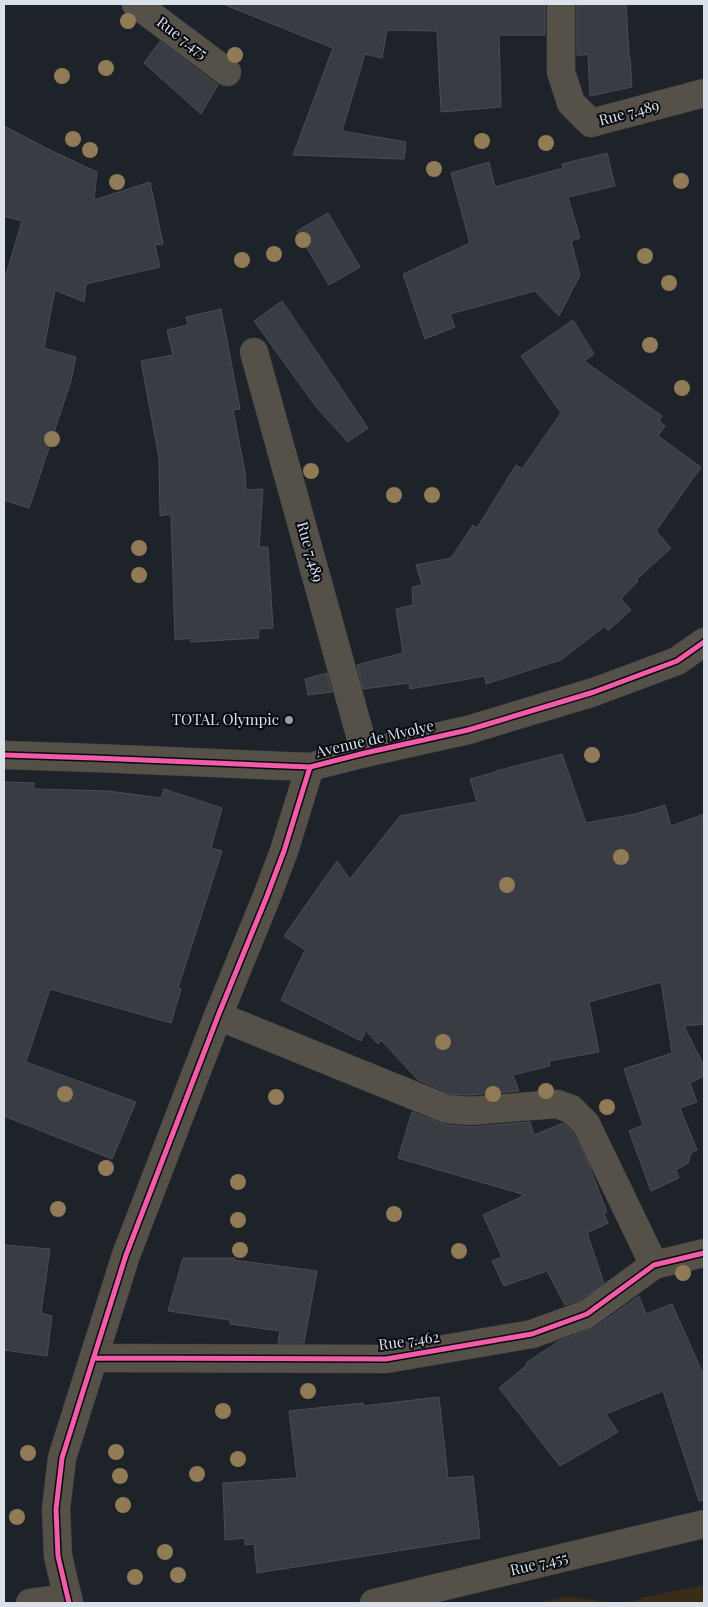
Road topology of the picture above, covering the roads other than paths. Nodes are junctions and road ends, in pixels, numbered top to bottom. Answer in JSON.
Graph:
{"nodes":[{"id":1,"x":136,"y":4,"type":"edge"},
{"id":2,"x":561,"y":4,"type":"edge"},
{"id":3,"x":227,"y":72,"type":"dead end"},
{"id":4,"x":704,"y":93,"type":"edge"},
{"id":5,"x":254,"y":352,"type":"dead end"},
{"id":6,"x":704,"y":642,"type":"edge"},
{"id":7,"x":704,"y":654,"type":"edge"},
{"id":8,"x":677,"y":661,"type":"junction"},
{"id":9,"x":365,"y":753,"type":"junction"},
{"id":10,"x":4,"y":755,"type":"edge"},
{"id":11,"x":310,"y":767,"type":"junction"},
{"id":12,"x":218,"y":1016,"type":"junction"},
{"id":13,"x":704,"y":1253,"type":"edge"},
{"id":14,"x":654,"y":1265,"type":"junction"},
{"id":15,"x":95,"y":1358,"type":"junction"},
{"id":16,"x":704,"y":1524,"type":"edge"},
{"id":17,"x":68,"y":1601,"type":"edge"},
{"id":18,"x":30,"y":1603,"type":"edge"},
{"id":19,"x":374,"y":1603,"type":"edge"}],
"edges":[{"from":1,"to":3,"type":"street","name":"Rue 7.475"},
{"from":2,"to":4,"type":"street","name":"Rue 7.489"},
{"from":5,"to":9,"type":"street","name":"Rue 7.489"},
{"from":6,"to":8,"type":"street","name":"Avenue de Mvolye"},
{"from":7,"to":8,"type":"street"},
{"from":8,"to":9,"type":"street","name":"Avenue de Mvolye"},
{"from":9,"to":11,"type":"street","name":"Avenue de Mvolye"},
{"from":10,"to":11,"type":"street","name":"Avenue de Mvolye"},
{"from":11,"to":12,"type":"street"},
{"from":12,"to":14,"type":"street"},
{"from":12,"to":15,"type":"street"},
{"from":13,"to":14,"type":"street","name":"Rue 7.462"},
{"from":14,"to":15,"type":"street","name":"Rue 7.462"},
{"from":15,"to":17,"type":"street"},
{"from":16,"to":19,"type":"street","name":"Rue 7.455"},
{"from":17,"to":18,"type":"street"}]}
